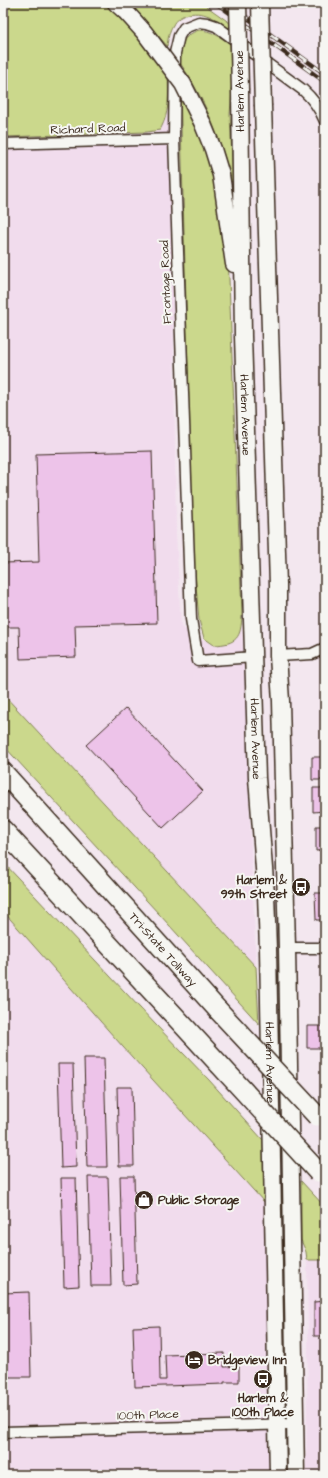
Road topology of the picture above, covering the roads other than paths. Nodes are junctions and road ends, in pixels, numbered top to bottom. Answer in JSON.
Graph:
{"nodes":[{"id":1,"x":238,"y":3,"type":"edge"},
{"id":2,"x":260,"y":3,"type":"edge"},
{"id":3,"x":121,"y":8,"type":"edge"},
{"id":4,"x":325,"y":121,"type":"edge"},
{"id":5,"x":174,"y":139,"type":"junction"},
{"id":6,"x":3,"y":144,"type":"edge"},
{"id":7,"x":243,"y":336,"type":"junction"},
{"id":8,"x":325,"y":648,"type":"edge"},
{"id":9,"x":278,"y":656,"type":"junction"},
{"id":10,"x":254,"y":657,"type":"junction"},
{"id":11,"x":3,"y":772,"type":"edge"},
{"id":12,"x":3,"y":830,"type":"edge"},
{"id":13,"x":287,"y":948,"type":"junction"},
{"id":14,"x":325,"y":948,"type":"edge"},
{"id":15,"x":268,"y":949,"type":"junction"},
{"id":16,"x":321,"y":1120,"type":"edge"},
{"id":17,"x":322,"y":1175,"type":"edge"},
{"id":18,"x":294,"y":1424,"type":"junction"},
{"id":19,"x":277,"y":1425,"type":"junction"},
{"id":20,"x":3,"y":1432,"type":"edge"},
{"id":21,"x":278,"y":1475,"type":"edge"},
{"id":22,"x":296,"y":1475,"type":"edge"}],
"edges":[{"from":1,"to":7,"type":"main road","name":"Harlem Avenue","bridge":true},
{"from":2,"to":9,"type":"main road","name":"Harlem Avenue","bridge":true},
{"from":3,"to":7,"type":"main road","bridge":true},
{"from":4,"to":5,"type":"street","name":"Frontage Road"},
{"from":5,"to":6,"type":"street","name":"Richard Road"},
{"from":5,"to":10,"type":"street","name":"Frontage Road"},
{"from":7,"to":10,"type":"main road","name":"Harlem Avenue"},
{"from":8,"to":9,"type":"street"},
{"from":9,"to":13,"type":"main road","name":"Harlem Avenue"},
{"from":10,"to":15,"type":"main road","name":"Harlem Avenue"},
{"from":11,"to":16,"type":"highway","name":"Tri-State Tollway","bridge":true},
{"from":12,"to":17,"type":"highway","bridge":true},
{"from":13,"to":14,"type":"street"},
{"from":13,"to":15,"type":"main road"},
{"from":13,"to":18,"type":"main road","name":"Harlem Avenue"},
{"from":15,"to":19,"type":"main road","name":"Harlem Avenue"},
{"from":18,"to":19,"type":"street","name":"100th Place"},
{"from":18,"to":22,"type":"main road","name":"Harlem Avenue"},
{"from":19,"to":20,"type":"street","name":"100th Place"},
{"from":19,"to":21,"type":"main road","name":"Harlem Avenue"}]}
